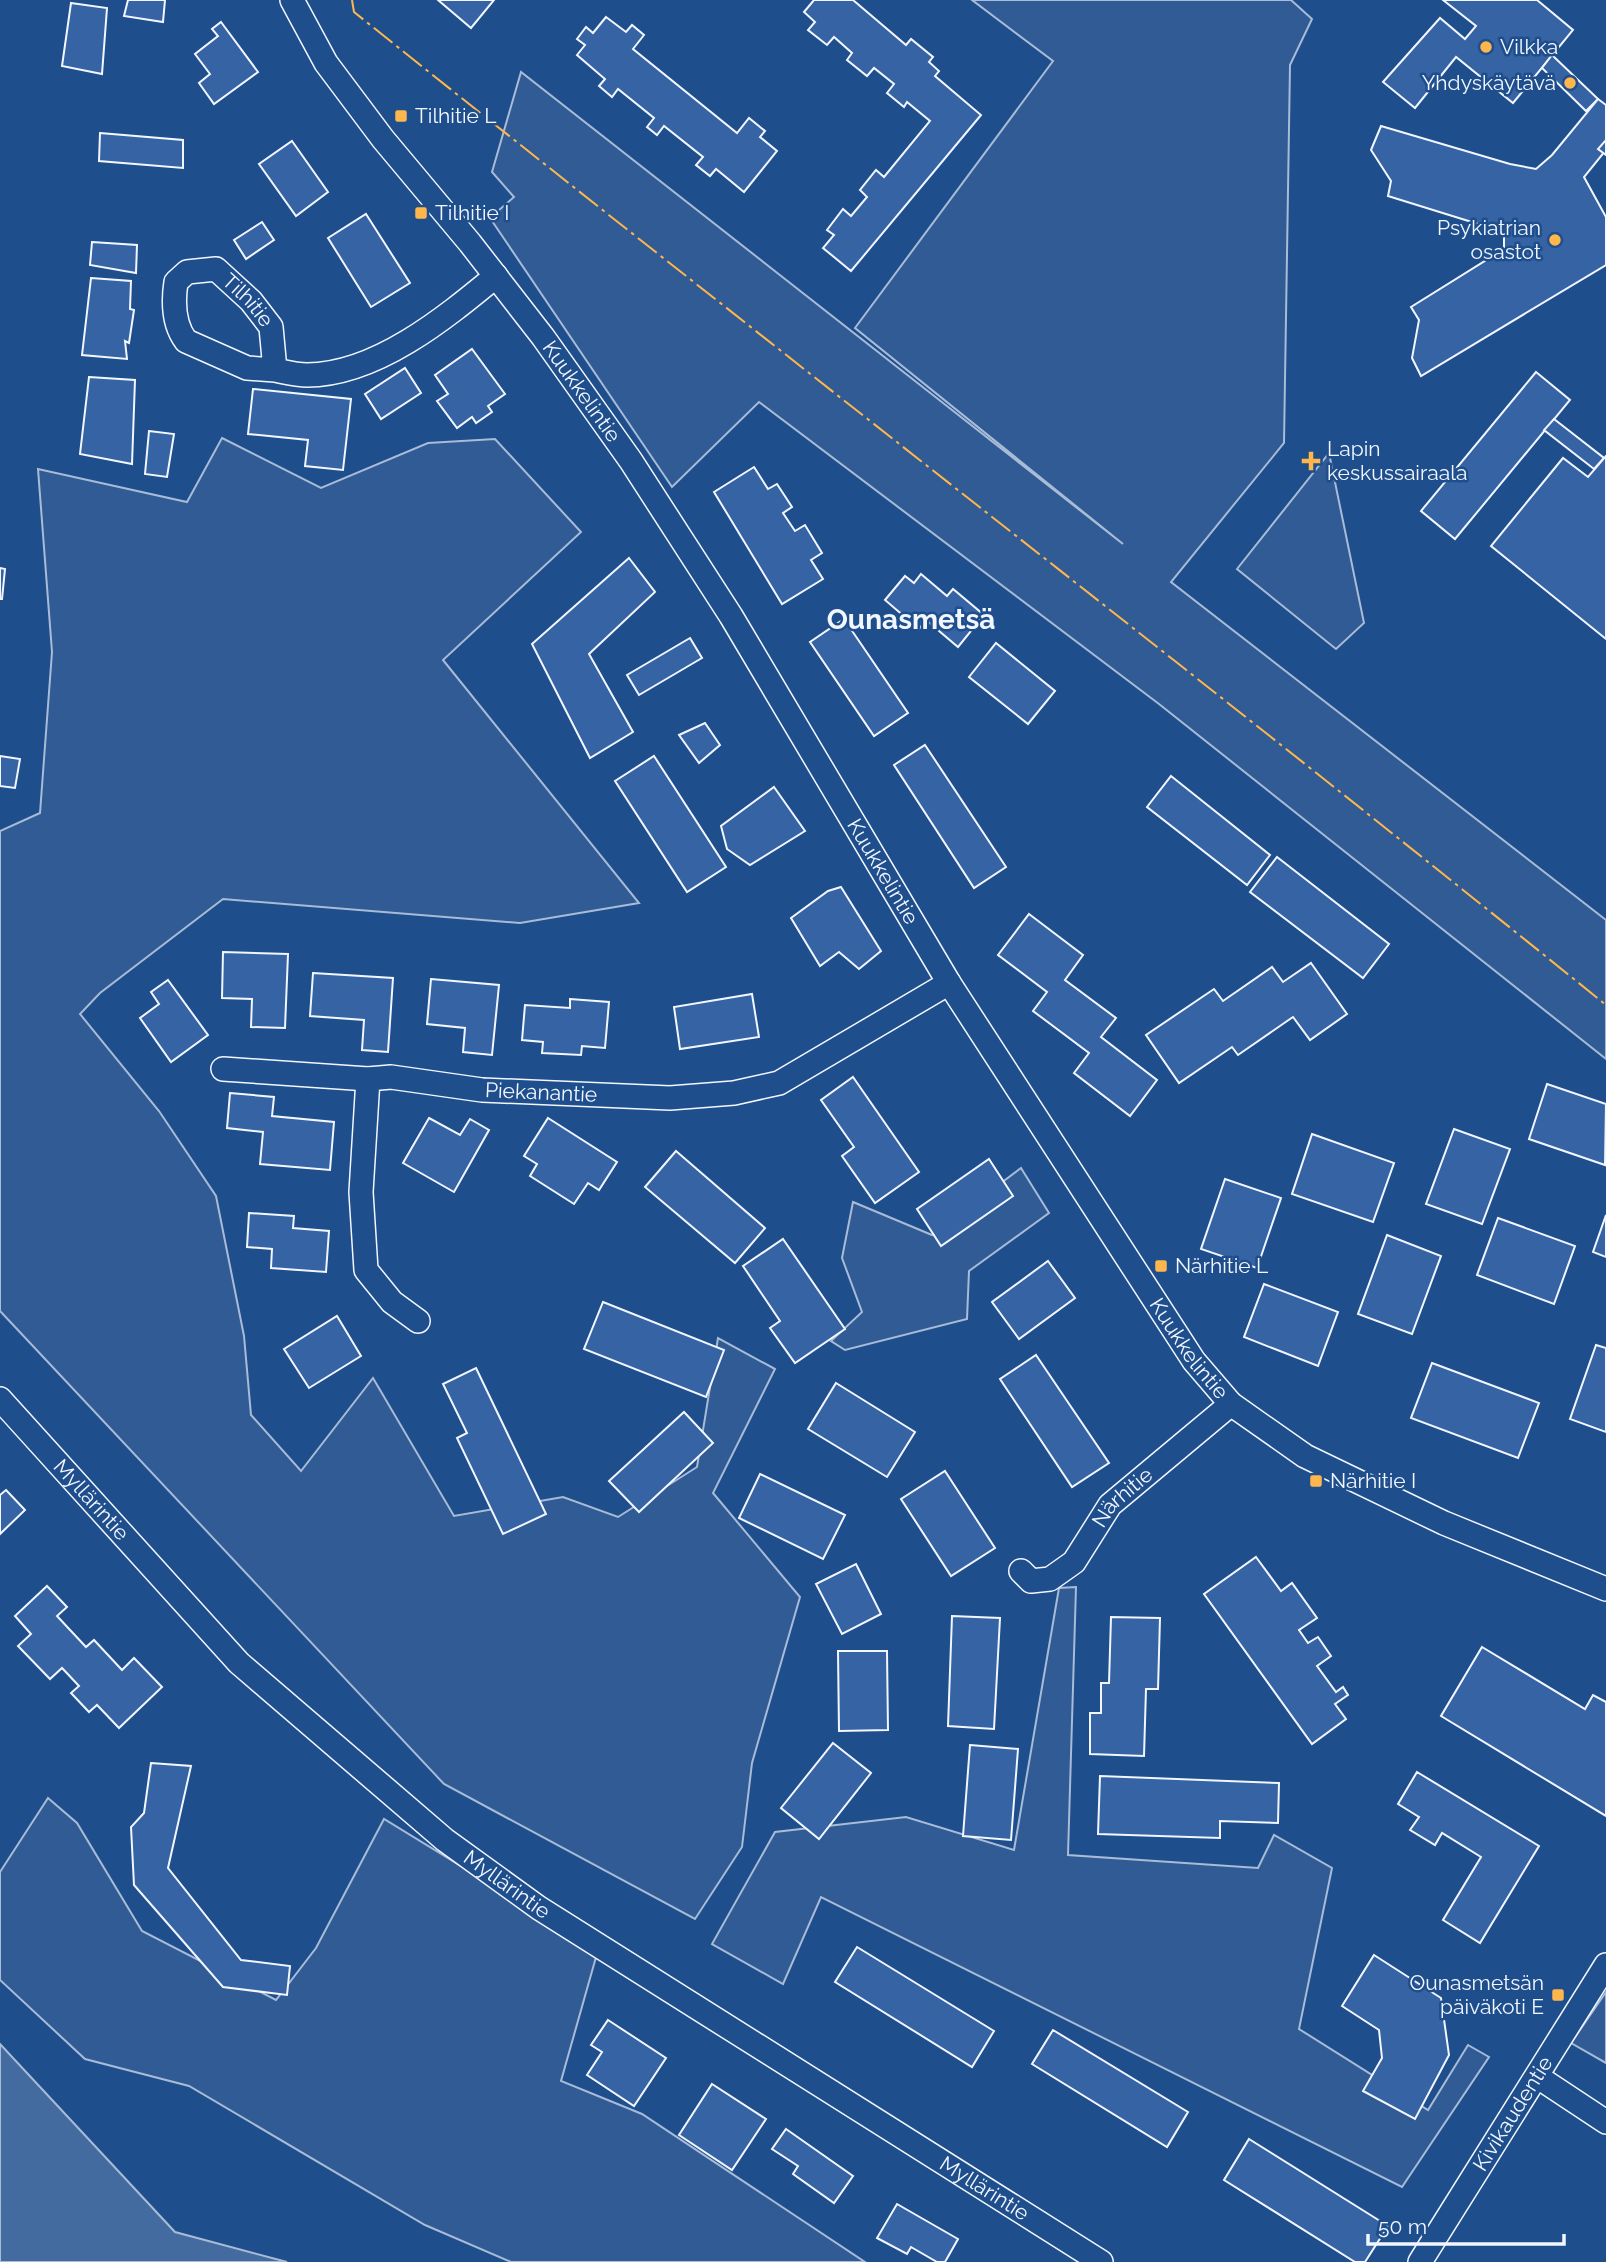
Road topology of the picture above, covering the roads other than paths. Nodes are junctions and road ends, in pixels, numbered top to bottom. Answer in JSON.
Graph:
{"nodes":[{"id":1,"x":292,"y":0,"type":"edge"},
{"id":2,"x":496,"y":276,"type":"junction"},
{"id":3,"x":275,"y":370,"type":"junction"},
{"id":4,"x":949,"y":983,"type":"junction"},
{"id":5,"x":223,"y":1069,"type":"dead end"},
{"id":6,"x":368,"y":1079,"type":"junction"},
{"id":7,"x":418,"y":1321,"type":"dead end"},
{"id":8,"x":0,"y":1399,"type":"edge"},
{"id":9,"x":1231,"y":1404,"type":"junction"},
{"id":10,"x":1021,"y":1571,"type":"dead end"},
{"id":11,"x":1606,"y":1589,"type":"edge"},
{"id":12,"x":1606,"y":1965,"type":"edge"},
{"id":13,"x":1538,"y":2077,"type":"junction"},
{"id":14,"x":1606,"y":2122,"type":"edge"},
{"id":15,"x":1101,"y":2262,"type":"edge"},
{"id":16,"x":1420,"y":2262,"type":"edge"}],
"edges":[{"from":1,"to":2,"type":"street","name":"Kuukkelintie"},
{"from":2,"to":3,"type":"street","name":"Tilhitie"},
{"from":2,"to":4,"type":"street","name":"Kuukkelintie"},
{"from":3,"to":3,"type":"street","name":"Tilhitie"},
{"from":4,"to":6,"type":"street","name":"Piekanantie"},
{"from":4,"to":9,"type":"street","name":"Kuukkelintie"},
{"from":5,"to":6,"type":"street","name":"Piekanantie"},
{"from":6,"to":7,"type":"street"},
{"from":8,"to":15,"type":"street","name":"Myllärintie"},
{"from":9,"to":10,"type":"street","name":"Närhitie"},
{"from":9,"to":11,"type":"street","name":"Kuukkelintie"},
{"from":12,"to":13,"type":"street","name":"Kivikaudentie"},
{"from":13,"to":14,"type":"street"},
{"from":13,"to":16,"type":"street","name":"Kivikaudentie"}]}
